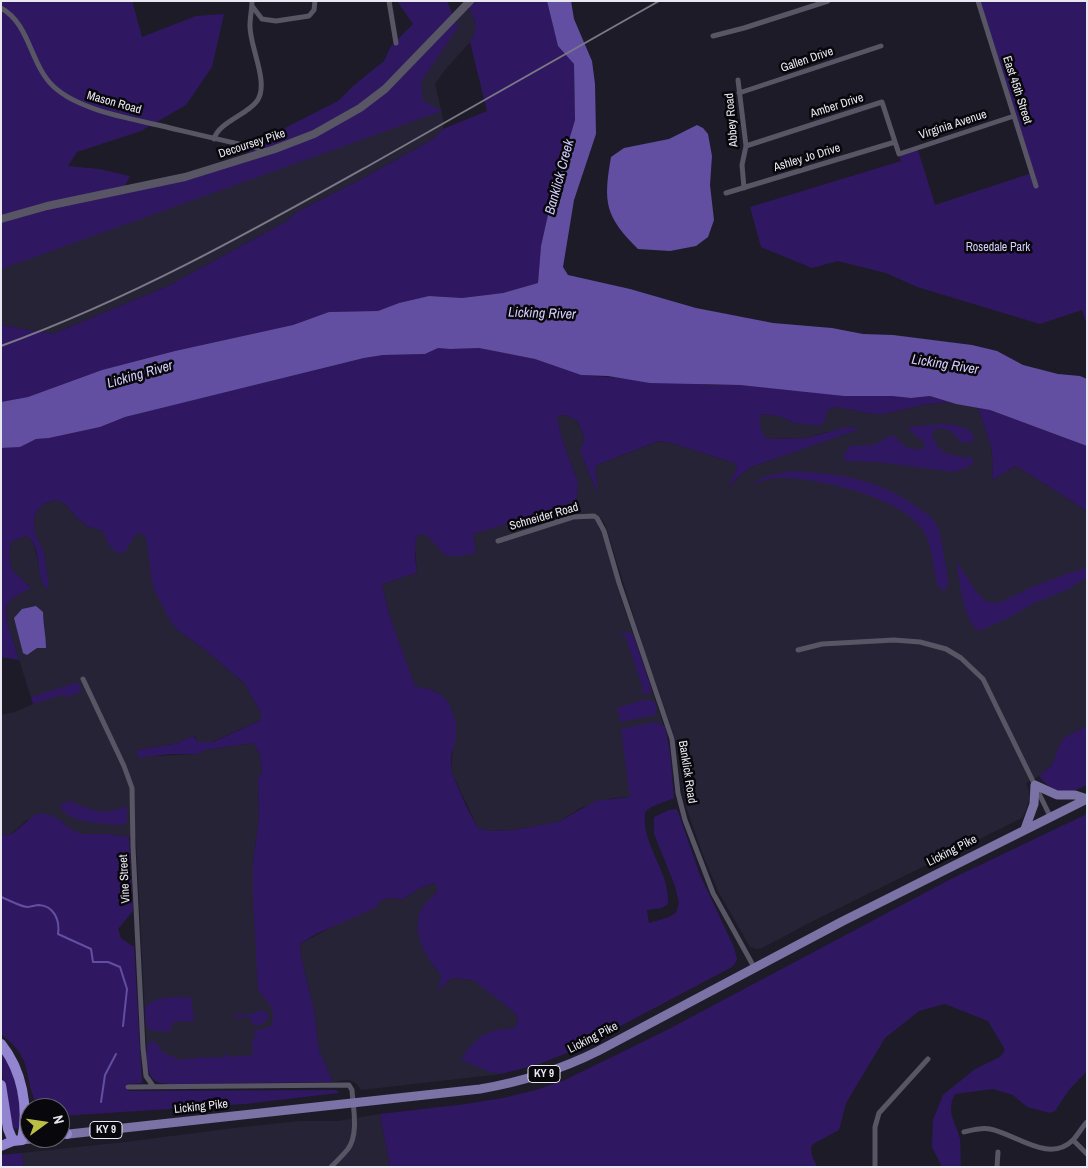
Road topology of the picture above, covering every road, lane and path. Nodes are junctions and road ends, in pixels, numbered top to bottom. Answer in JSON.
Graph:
{"nodes":[{"id":1,"x":315,"y":1,"type":"edge"},
{"id":2,"x":389,"y":1,"type":"edge"},
{"id":3,"x":828,"y":1,"type":"edge"},
{"id":4,"x":978,"y":1,"type":"edge"},
{"id":5,"x":466,"y":3,"type":"edge"},
{"id":6,"x":252,"y":4,"type":"edge"},
{"id":7,"x":1,"y":8,"type":"edge"},
{"id":8,"x":713,"y":36,"type":"dead end"},
{"id":9,"x":396,"y":43,"type":"dead end"},
{"id":10,"x":881,"y":46,"type":"dead end"},
{"id":11,"x":738,"y":80,"type":"dead end"},
{"id":12,"x":739,"y":93,"type":"junction"},
{"id":13,"x":1014,"y":116,"type":"junction"},
{"id":14,"x":214,"y":139,"type":"junction"},
{"id":15,"x":895,"y":142,"type":"junction"},
{"id":16,"x":746,"y":146,"type":"junction"},
{"id":17,"x":266,"y":152,"type":"junction"},
{"id":18,"x":899,"y":154,"type":"joint"},
{"id":19,"x":1036,"y":186,"type":"dead end"},
{"id":20,"x":744,"y":188,"type":"junction"},
{"id":21,"x":726,"y":193,"type":"dead end"},
{"id":22,"x":1,"y":219,"type":"edge"},
{"id":23,"x":498,"y":541,"type":"dead end"},
{"id":24,"x":608,"y":544,"type":"joint"},
{"id":25,"x":798,"y":650,"type":"dead end"},
{"id":26,"x":83,"y":679,"type":"dead end"},
{"id":27,"x":1035,"y":785,"type":"junction"},
{"id":28,"x":1087,"y":799,"type":"edge"},
{"id":29,"x":1050,"y":816,"type":"junction"},
{"id":30,"x":1025,"y":829,"type":"junction"},
{"id":31,"x":754,"y":967,"type":"junction"},
{"id":32,"x":1,"y":1044,"type":"edge"},
{"id":33,"x":928,"y":1059,"type":"dead end"},
{"id":34,"x":1,"y":1085,"type":"edge"},
{"id":35,"x":153,"y":1086,"type":"junction"},
{"id":36,"x":128,"y":1087,"type":"dead end"},
{"id":37,"x":22,"y":1095,"type":"junction"},
{"id":38,"x":24,"y":1098,"type":"edge"},
{"id":39,"x":353,"y":1104,"type":"junction"},
{"id":40,"x":1087,"y":1122,"type":"edge"},
{"id":41,"x":70,"y":1131,"type":"edge"},
{"id":42,"x":964,"y":1132,"type":"dead end"},
{"id":43,"x":1,"y":1138,"type":"edge"},
{"id":44,"x":1073,"y":1140,"type":"junction"},
{"id":45,"x":18,"y":1141,"type":"junction"},
{"id":46,"x":1,"y":1146,"type":"edge"},
{"id":47,"x":998,"y":1152,"type":"dead end"},
{"id":48,"x":1087,"y":1154,"type":"edge"},
{"id":49,"x":331,"y":1167,"type":"edge"},
{"id":50,"x":875,"y":1167,"type":"edge"},
{"id":51,"x":997,"y":1167,"type":"edge"}],
"edges":[{"from":1,"to":6,"type":"street"},
{"from":2,"to":9,"type":"street"},
{"from":3,"to":8,"type":"street"},
{"from":4,"to":13,"type":"street","name":"East 45th Street"},
{"from":5,"to":17,"type":"main road","name":"Decoursey Pike"},
{"from":6,"to":14,"type":"street"},
{"from":7,"to":14,"type":"street","name":"Mason Road"},
{"from":10,"to":12,"type":"street","name":"Gallen Drive"},
{"from":11,"to":12,"type":"street","name":"Abbey Road"},
{"from":12,"to":16,"type":"street","name":"Abbey Road"},
{"from":13,"to":18,"type":"street","name":"Virginia Avenue"},
{"from":13,"to":19,"type":"street","name":"East 45th Street"},
{"from":14,"to":17,"type":"street","name":"Mason Road"},
{"from":15,"to":16,"type":"street","name":"Amber Drive"},
{"from":15,"to":18,"type":"street","name":"Amber Drive"},
{"from":15,"to":20,"type":"street","name":"Ashley Jo Drive"},
{"from":16,"to":20,"type":"street","name":"Abbey Road"},
{"from":17,"to":22,"type":"main road","name":"Decoursey Pike"},
{"from":20,"to":21,"type":"street","name":"Ashley Jo Drive"},
{"from":23,"to":24,"type":"street","name":"Schneider Road"},
{"from":24,"to":31,"type":"street","name":"Banklick Road"},
{"from":25,"to":27,"type":"street"},
{"from":26,"to":35,"type":"street","name":"Vine Street"},
{"from":27,"to":28,"type":"main road"},
{"from":27,"to":29,"type":"street"},
{"from":27,"to":30,"type":"main road"},
{"from":28,"to":29,"type":"main road","name":"Licking Pike","number":"KY 9"},
{"from":29,"to":30,"type":"main road","name":"Licking Pike","number":"KY 9"},
{"from":30,"to":31,"type":"main road","name":"Licking Pike","number":"KY 9"},
{"from":31,"to":39,"type":"main road","name":"Licking Pike","number":"KY 9"},
{"from":32,"to":37,"type":"highway"},
{"from":33,"to":50,"type":"street"},
{"from":34,"to":45,"type":"highway"},
{"from":35,"to":36,"type":"street"},
{"from":35,"to":39,"type":"street"},
{"from":37,"to":38,"type":"highway"},
{"from":37,"to":45,"type":"highway"},
{"from":39,"to":41,"type":"main road","name":"Licking Pike","number":"KY 9"},
{"from":39,"to":49,"type":"street"},
{"from":40,"to":44,"type":"street"},
{"from":42,"to":44,"type":"street"},
{"from":43,"to":45,"type":"highway"},
{"from":44,"to":48,"type":"street"},
{"from":45,"to":46,"type":"highway"},
{"from":47,"to":51,"type":"street"}]}
